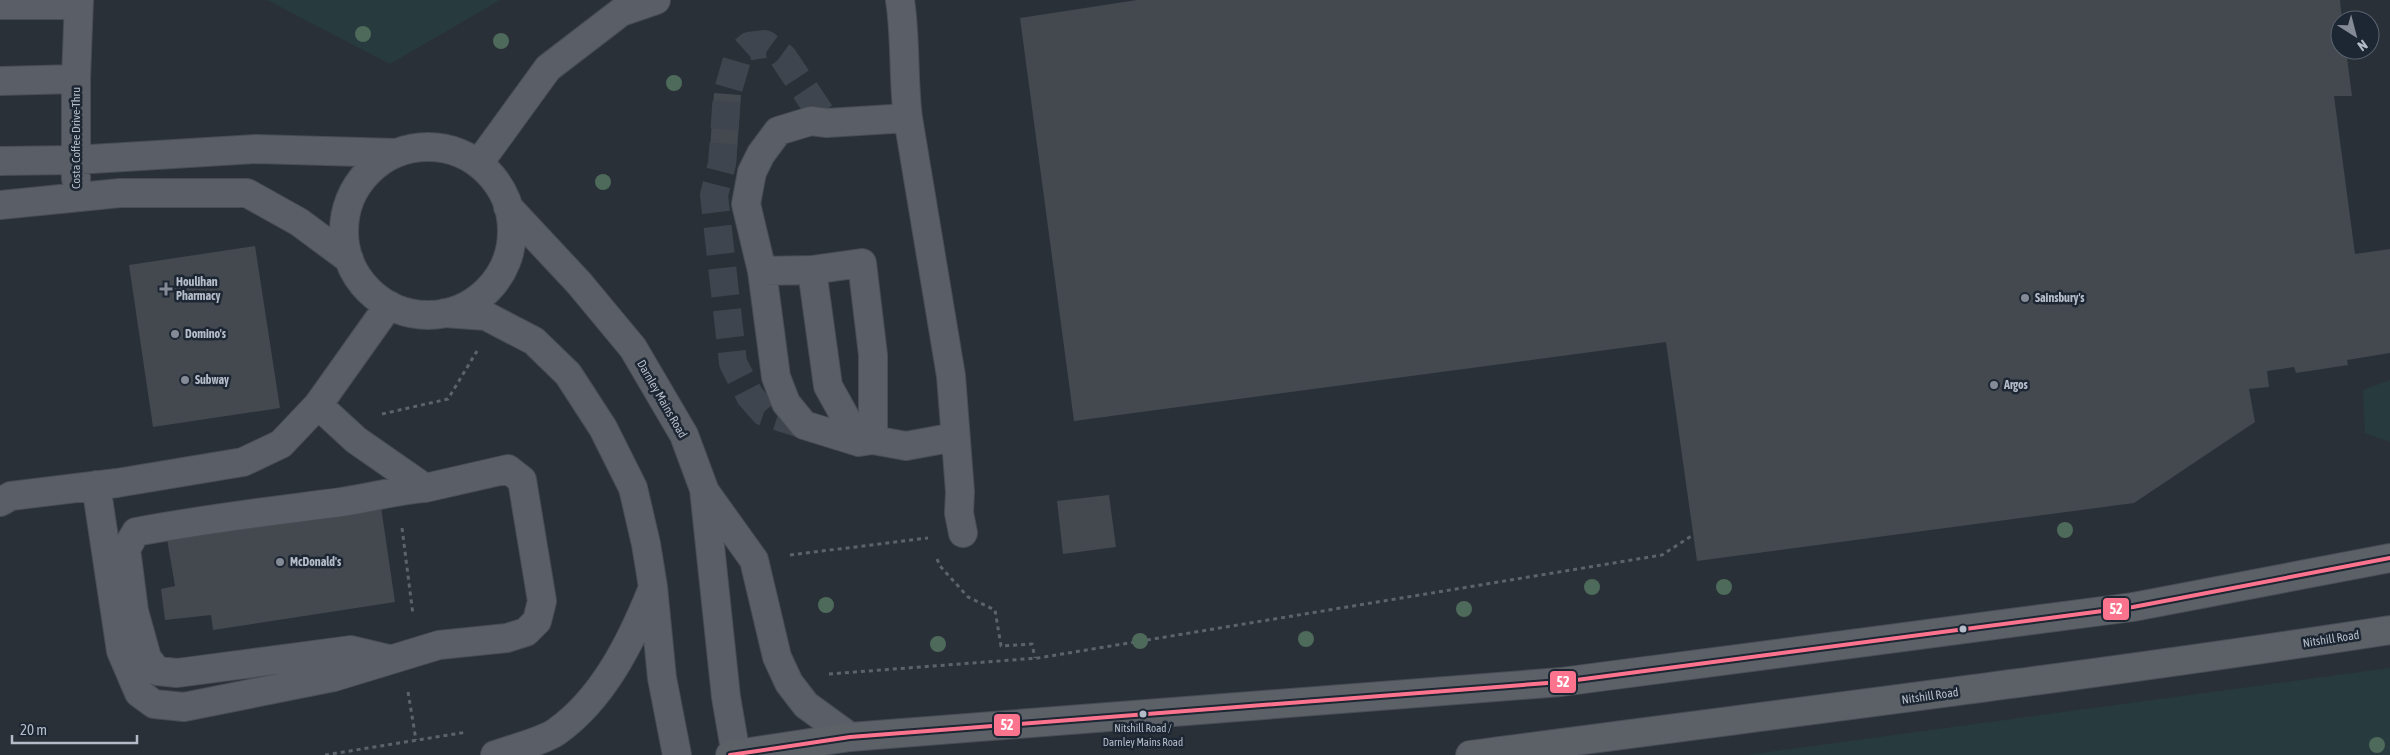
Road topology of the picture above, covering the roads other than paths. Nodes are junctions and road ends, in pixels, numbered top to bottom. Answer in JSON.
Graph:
{"nodes":[{"id":1,"x":900,"y":0,"type":"edge"},
{"id":2,"x":650,"y":1,"type":"edge"},
{"id":3,"x":78,"y":2,"type":"edge"},
{"id":4,"x":0,"y":5,"type":"edge"},
{"id":5,"x":76,"y":79,"type":"junction"},
{"id":6,"x":0,"y":81,"type":"edge"},
{"id":7,"x":908,"y":118,"type":"junction"},
{"id":8,"x":396,"y":153,"type":"junction"},
{"id":9,"x":75,"y":160,"type":"junction"},
{"id":10,"x":0,"y":161,"type":"edge"},
{"id":11,"x":479,"y":163,"type":"junction"},
{"id":12,"x":76,"y":198,"type":"junction"},
{"id":13,"x":0,"y":205,"type":"edge"},
{"id":14,"x":508,"y":207,"type":"junction"},
{"id":15,"x":348,"y":259,"type":"junction"},
{"id":16,"x":762,"y":270,"type":"junction"},
{"id":17,"x":812,"y":270,"type":"junction"},
{"id":18,"x":388,"y":305,"type":"junction"},
{"id":19,"x":445,"y":313,"type":"junction"},
{"id":20,"x":318,"y":405,"type":"junction"},
{"id":21,"x":955,"y":437,"type":"junction"},
{"id":22,"x":866,"y":441,"type":"junction"},
{"id":23,"x":96,"y":485,"type":"junction"},
{"id":24,"x":424,"y":488,"type":"junction"},
{"id":25,"x":704,"y":490,"type":"junction"},
{"id":26,"x":0,"y":502,"type":"edge"},
{"id":27,"x":963,"y":533,"type":"road end"},
{"id":28,"x":2390,"y":558,"type":"edge"},
{"id":29,"x":653,"y":587,"type":"junction"},
{"id":30,"x":2390,"y":630,"type":"edge"},
{"id":31,"x":389,"y":659,"type":"junction"},
{"id":32,"x":850,"y":737,"type":"junction"},
{"id":33,"x":495,"y":755,"type":"edge"},
{"id":34,"x":677,"y":755,"type":"edge"},
{"id":35,"x":734,"y":755,"type":"edge"},
{"id":36,"x":1470,"y":755,"type":"edge"}],
"edges":[{"from":1,"to":7,"type":"street"},
{"from":2,"to":11,"type":"street"},
{"from":3,"to":4,"type":"street"},
{"from":3,"to":5,"type":"street","name":"Costa Coffee Drive-Thru"},
{"from":5,"to":6,"type":"street"},
{"from":5,"to":9,"type":"street","name":"Costa Coffee Drive-Thru"},
{"from":7,"to":16,"type":"street"},
{"from":7,"to":21,"type":"street"},
{"from":8,"to":9,"type":"street"},
{"from":8,"to":11,"type":"street"},
{"from":8,"to":15,"type":"street"},
{"from":9,"to":10,"type":"street"},
{"from":9,"to":12,"type":"street","name":"Costa Coffee Drive-Thru"},
{"from":11,"to":14,"type":"street"},
{"from":12,"to":13,"type":"street"},
{"from":12,"to":15,"type":"street"},
{"from":14,"to":19,"type":"street"},
{"from":14,"to":25,"type":"street","name":"Darnley Mains Road"},
{"from":15,"to":18,"type":"street"},
{"from":16,"to":17,"type":"street"},
{"from":16,"to":22,"type":"street"},
{"from":17,"to":22,"type":"street"},
{"from":17,"to":22,"type":"street"},
{"from":18,"to":19,"type":"street"},
{"from":18,"to":20,"type":"street"},
{"from":19,"to":29,"type":"street"},
{"from":20,"to":23,"type":"street"},
{"from":20,"to":24,"type":"street"},
{"from":21,"to":22,"type":"street"},
{"from":21,"to":27,"type":"street"},
{"from":23,"to":26,"type":"street"},
{"from":23,"to":31,"type":"street"},
{"from":24,"to":31,"type":"street"},
{"from":24,"to":31,"type":"street"},
{"from":25,"to":32,"type":"street"},
{"from":25,"to":35,"type":"street","name":"Darnley Mains Road"},
{"from":28,"to":32,"type":"main road"},
{"from":29,"to":33,"type":"street"},
{"from":29,"to":34,"type":"street"},
{"from":30,"to":36,"type":"main road","name":"Nitshill Road"},
{"from":32,"to":35,"type":"main road"}]}
